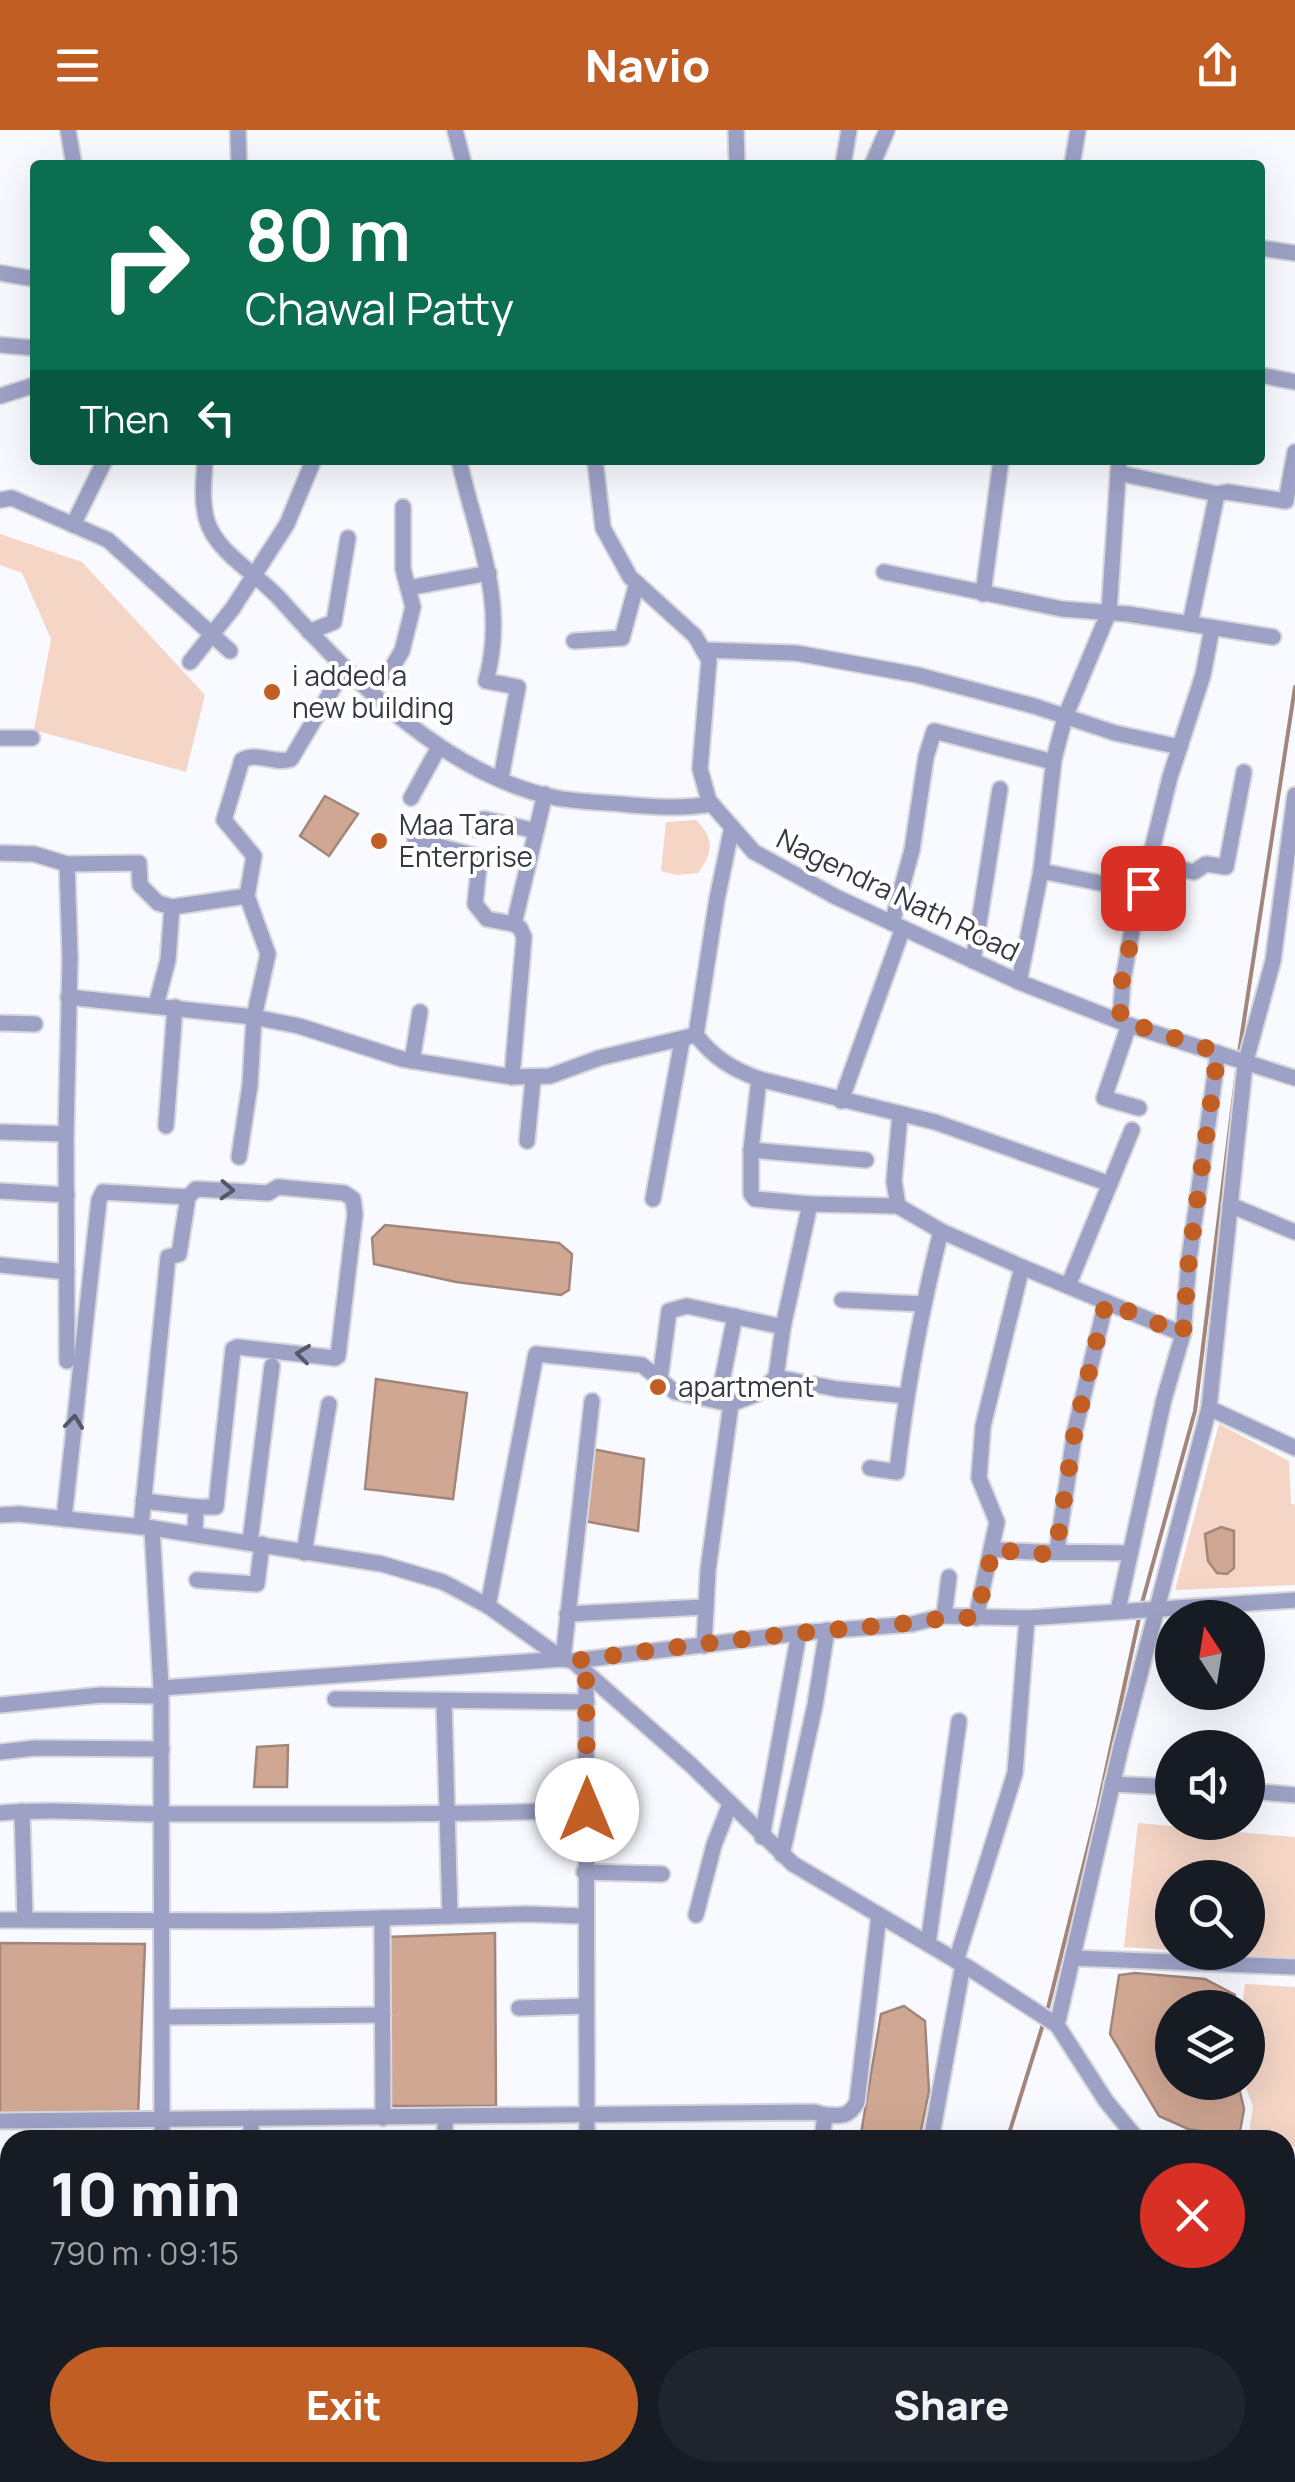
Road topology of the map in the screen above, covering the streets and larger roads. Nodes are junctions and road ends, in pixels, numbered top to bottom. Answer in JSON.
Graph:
{"nodes":[{"id":1,"x":68,"y":130,"type":"edge"},
{"id":2,"x":238,"y":130,"type":"edge"},
{"id":3,"x":456,"y":130,"type":"edge"},
{"id":4,"x":736,"y":130,"type":"edge"},
{"id":5,"x":849,"y":130,"type":"edge"},
{"id":6,"x":887,"y":130,"type":"edge"},
{"id":7,"x":1078,"y":130,"type":"edge"},
{"id":8,"x":73,"y":160,"type":"edge"},
{"id":9,"x":239,"y":160,"type":"edge"},
{"id":10,"x":463,"y":160,"type":"edge"},
{"id":11,"x":736,"y":160,"type":"edge"},
{"id":12,"x":843,"y":160,"type":"edge"},
{"id":13,"x":874,"y":160,"type":"edge"},
{"id":14,"x":1073,"y":160,"type":"edge"},
{"id":15,"x":1265,"y":249,"type":"edge"},
{"id":16,"x":1295,"y":253,"type":"edge"},
{"id":17,"x":0,"y":274,"type":"edge"},
{"id":18,"x":30,"y":278,"type":"edge"},
{"id":19,"x":0,"y":346,"type":"edge"},
{"id":20,"x":30,"y":348,"type":"edge"},
{"id":21,"x":1265,"y":376,"type":"edge"},
{"id":22,"x":1295,"y":382,"type":"edge"},
{"id":23,"x":30,"y":385,"type":"edge"},
{"id":24,"x":0,"y":396,"type":"edge"},
{"id":25,"x":1295,"y":452,"type":"edge"},
{"id":26,"x":103,"y":465,"type":"edge"},
{"id":27,"x":205,"y":465,"type":"edge"},
{"id":28,"x":312,"y":465,"type":"edge"},
{"id":29,"x":460,"y":465,"type":"edge"},
{"id":30,"x":595,"y":465,"type":"edge"},
{"id":31,"x":1000,"y":465,"type":"edge"},
{"id":32,"x":1119,"y":467,"type":"edge"},
{"id":33,"x":1217,"y":494,"type":"junction"},
{"id":34,"x":0,"y":500,"type":"edge"},
{"id":35,"x":403,"y":508,"type":"dead end"},
{"id":36,"x":74,"y":524,"type":"junction"},
{"id":37,"x":348,"y":538,"type":"dead end"},
{"id":38,"x":489,"y":572,"type":"junction"},
{"id":39,"x":884,"y":572,"type":"dead end"},
{"id":40,"x":254,"y":574,"type":"junction"},
{"id":41,"x":637,"y":583,"type":"junction"},
{"id":42,"x":408,"y":588,"type":"junction"},
{"id":43,"x":983,"y":594,"type":"junction"},
{"id":44,"x":1108,"y":612,"type":"junction"},
{"id":45,"x":1190,"y":624,"type":"junction"},
{"id":46,"x":1212,"y":628,"type":"junction"},
{"id":47,"x":309,"y":632,"type":"junction"},
{"id":48,"x":210,"y":636,"type":"junction"},
{"id":49,"x":1274,"y":638,"type":"dead end"},
{"id":50,"x":574,"y":641,"type":"dead end"},
{"id":51,"x":703,"y":650,"type":"junction"},
{"id":52,"x":230,"y":651,"type":"dead end"},
{"id":53,"x":190,"y":662,"type":"dead end"},
{"id":54,"x":345,"y":668,"type":"junction"},
{"id":55,"x":370,"y":689,"type":"junction"},
{"id":56,"x":1065,"y":718,"type":"junction"},
{"id":57,"x":0,"y":738,"type":"edge"},
{"id":58,"x":32,"y":738,"type":"dead end"},
{"id":59,"x":1180,"y":747,"type":"junction"},
{"id":60,"x":439,"y":748,"type":"junction"},
{"id":61,"x":1054,"y":762,"type":"junction"},
{"id":62,"x":1244,"y":772,"type":"dead end"},
{"id":63,"x":501,"y":778,"type":"junction"},
{"id":64,"x":1000,"y":789,"type":"dead end"},
{"id":65,"x":545,"y":794,"type":"junction"},
{"id":66,"x":1295,"y":795,"type":"edge"},
{"id":67,"x":411,"y":798,"type":"dead end"},
{"id":68,"x":712,"y":804,"type":"junction"},
{"id":69,"x":732,"y":826,"type":"junction"},
{"id":70,"x":476,"y":829,"type":"dead end"},
{"id":71,"x":536,"y":832,"type":"junction"},
{"id":72,"x":414,"y":840,"type":"dead end"},
{"id":73,"x":0,"y":853,"type":"edge"},
{"id":74,"x":1150,"y":862,"type":"junction"},
{"id":75,"x":67,"y":864,"type":"junction"},
{"id":76,"x":1041,"y":871,"type":"junction"},
{"id":77,"x":1110,"y":885,"type":"dead end"},
{"id":78,"x":247,"y":896,"type":"junction"},
{"id":79,"x":172,"y":906,"type":"junction"},
{"id":80,"x":514,"y":924,"type":"junction"},
{"id":81,"x":898,"y":925,"type":"junction"},
{"id":82,"x":973,"y":960,"type":"junction"},
{"id":83,"x":1019,"y":982,"type":"junction"},
{"id":84,"x":68,"y":998,"type":"junction"},
{"id":85,"x":156,"y":1005,"type":"junction"},
{"id":86,"x":175,"y":1007,"type":"junction"},
{"id":87,"x":420,"y":1012,"type":"dead end"},
{"id":88,"x":254,"y":1017,"type":"junction"},
{"id":89,"x":0,"y":1022,"type":"edge"},
{"id":90,"x":1125,"y":1022,"type":"junction"},
{"id":91,"x":35,"y":1024,"type":"dead end"},
{"id":92,"x":689,"y":1038,"type":"junction"},
{"id":93,"x":1218,"y":1052,"type":"junction"},
{"id":94,"x":412,"y":1061,"type":"junction"},
{"id":95,"x":1245,"y":1064,"type":"junction"},
{"id":96,"x":512,"y":1078,"type":"junction"},
{"id":97,"x":533,"y":1078,"type":"junction"},
{"id":98,"x":1295,"y":1078,"type":"edge"},
{"id":99,"x":759,"y":1079,"type":"junction"},
{"id":100,"x":840,"y":1101,"type":"junction"},
{"id":101,"x":1139,"y":1108,"type":"dead end"},
{"id":102,"x":900,"y":1115,"type":"junction"},
{"id":103,"x":166,"y":1126,"type":"dead end"},
{"id":104,"x":1132,"y":1130,"type":"dead end"},
{"id":105,"x":0,"y":1132,"type":"edge"},
{"id":106,"x":66,"y":1134,"type":"junction"},
{"id":107,"x":527,"y":1141,"type":"dead end"},
{"id":108,"x":751,"y":1150,"type":"junction"},
{"id":109,"x":239,"y":1157,"type":"dead end"},
{"id":110,"x":866,"y":1160,"type":"dead end"},
{"id":111,"x":1110,"y":1184,"type":"junction"},
{"id":112,"x":0,"y":1190,"type":"edge"},
{"id":113,"x":67,"y":1194,"type":"junction"},
{"id":114,"x":188,"y":1197,"type":"junction"},
{"id":115,"x":653,"y":1199,"type":"dead end"},
{"id":116,"x":810,"y":1204,"type":"junction"},
{"id":117,"x":1230,"y":1205,"type":"junction"},
{"id":118,"x":898,"y":1206,"type":"junction"},
{"id":119,"x":941,"y":1231,"type":"junction"},
{"id":120,"x":1295,"y":1232,"type":"edge"},
{"id":121,"x":0,"y":1266,"type":"edge"},
{"id":122,"x":1022,"y":1267,"type":"junction"},
{"id":123,"x":67,"y":1272,"type":"junction"},
{"id":124,"x":1068,"y":1286,"type":"junction"},
{"id":125,"x":842,"y":1300,"type":"dead end"},
{"id":126,"x":1106,"y":1302,"type":"junction"},
{"id":127,"x":922,"y":1304,"type":"junction"},
{"id":128,"x":735,"y":1316,"type":"junction"},
{"id":129,"x":782,"y":1326,"type":"junction"},
{"id":130,"x":1183,"y":1334,"type":"junction"},
{"id":131,"x":67,"y":1361,"type":"dead end"},
{"id":132,"x":272,"y":1366,"type":"dead end"},
{"id":133,"x":776,"y":1377,"type":"junction"},
{"id":134,"x":660,"y":1380,"type":"junction"},
{"id":135,"x":906,"y":1396,"type":"junction"},
{"id":136,"x":592,"y":1401,"type":"dead end"},
{"id":137,"x":724,"y":1403,"type":"junction"},
{"id":138,"x":329,"y":1404,"type":"dead end"},
{"id":139,"x":1209,"y":1408,"type":"junction"},
{"id":140,"x":1295,"y":1448,"type":"edge"},
{"id":141,"x":870,"y":1468,"type":"dead end"},
{"id":142,"x":144,"y":1501,"type":"junction"},
{"id":143,"x":196,"y":1508,"type":"junction"},
{"id":144,"x":0,"y":1515,"type":"edge"},
{"id":145,"x":64,"y":1519,"type":"junction"},
{"id":146,"x":146,"y":1527,"type":"junction"},
{"id":147,"x":195,"y":1534,"type":"junction"},
{"id":148,"x":256,"y":1543,"type":"junction"},
{"id":149,"x":993,"y":1549,"type":"junction"},
{"id":150,"x":1056,"y":1550,"type":"junction"},
{"id":151,"x":304,"y":1553,"type":"junction"},
{"id":152,"x":1128,"y":1553,"type":"junction"},
{"id":153,"x":949,"y":1577,"type":"dead end"},
{"id":154,"x":196,"y":1580,"type":"dead end"},
{"id":155,"x":1159,"y":1600,"type":"edge"},
{"id":156,"x":1295,"y":1600,"type":"edge"},
{"id":157,"x":1265,"y":1602,"type":"edge"},
{"id":158,"x":488,"y":1606,"type":"junction"},
{"id":159,"x":704,"y":1607,"type":"junction"},
{"id":160,"x":1155,"y":1608,"type":"edge"},
{"id":161,"x":1122,"y":1610,"type":"junction"},
{"id":162,"x":566,"y":1614,"type":"junction"},
{"id":163,"x":944,"y":1616,"type":"junction"},
{"id":164,"x":1155,"y":1616,"type":"edge"},
{"id":165,"x":976,"y":1618,"type":"junction"},
{"id":166,"x":1027,"y":1618,"type":"junction"},
{"id":167,"x":827,"y":1630,"type":"junction"},
{"id":168,"x":798,"y":1633,"type":"junction"},
{"id":169,"x":704,"y":1646,"type":"junction"},
{"id":170,"x":568,"y":1660,"type":"junction"},
{"id":171,"x":586,"y":1676,"type":"junction"},
{"id":172,"x":161,"y":1692,"type":"junction"},
{"id":173,"x":335,"y":1699,"type":"dead end"},
{"id":174,"x":444,"y":1702,"type":"junction"},
{"id":175,"x":587,"y":1702,"type":"junction"},
{"id":176,"x":0,"y":1705,"type":"edge"},
{"id":177,"x":959,"y":1721,"type":"dead end"},
{"id":178,"x":162,"y":1749,"type":"junction"},
{"id":179,"x":0,"y":1752,"type":"edge"},
{"id":180,"x":1112,"y":1784,"type":"junction"},
{"id":181,"x":1155,"y":1786,"type":"edge"},
{"id":182,"x":1265,"y":1792,"type":"edge"},
{"id":183,"x":1295,"y":1795,"type":"edge"},
{"id":184,"x":730,"y":1804,"type":"junction"},
{"id":185,"x":587,"y":1810,"type":"junction"},
{"id":186,"x":22,"y":1811,"type":"junction"},
{"id":187,"x":0,"y":1813,"type":"edge"},
{"id":188,"x":161,"y":1814,"type":"junction"},
{"id":189,"x":446,"y":1814,"type":"junction"},
{"id":190,"x":762,"y":1838,"type":"junction"},
{"id":191,"x":782,"y":1855,"type":"junction"},
{"id":192,"x":584,"y":1872,"type":"junction"},
{"id":193,"x":662,"y":1874,"type":"dead end"},
{"id":194,"x":696,"y":1914,"type":"dead end"},
{"id":195,"x":879,"y":1915,"type":"junction"},
{"id":196,"x":450,"y":1916,"type":"junction"},
{"id":197,"x":584,"y":1916,"type":"junction"},
{"id":198,"x":163,"y":1918,"type":"junction"},
{"id":199,"x":382,"y":1918,"type":"junction"},
{"id":200,"x":26,"y":1919,"type":"junction"},
{"id":201,"x":0,"y":1920,"type":"edge"},
{"id":202,"x":928,"y":1944,"type":"junction"},
{"id":203,"x":1073,"y":1958,"type":"junction"},
{"id":204,"x":960,"y":1963,"type":"junction"},
{"id":205,"x":1295,"y":1967,"type":"edge"},
{"id":206,"x":586,"y":2006,"type":"junction"},
{"id":207,"x":519,"y":2008,"type":"dead end"},
{"id":208,"x":383,"y":2015,"type":"junction"},
{"id":209,"x":163,"y":2017,"type":"junction"},
{"id":210,"x":1056,"y":2026,"type":"junction"},
{"id":211,"x":587,"y":2115,"type":"junction"},
{"id":212,"x":825,"y":2115,"type":"junction"},
{"id":213,"x":251,"y":2118,"type":"junction"},
{"id":214,"x":382,"y":2118,"type":"junction"},
{"id":215,"x":445,"y":2118,"type":"junction"},
{"id":216,"x":162,"y":2120,"type":"junction"},
{"id":217,"x":0,"y":2121,"type":"edge"},
{"id":218,"x":162,"y":2130,"type":"edge"},
{"id":219,"x":251,"y":2130,"type":"edge"},
{"id":220,"x":445,"y":2130,"type":"edge"},
{"id":221,"x":587,"y":2130,"type":"edge"},
{"id":222,"x":823,"y":2130,"type":"edge"},
{"id":223,"x":933,"y":2130,"type":"edge"},
{"id":224,"x":1130,"y":2130,"type":"edge"}],
"edges":[{"from":1,"to":8,"type":"street"},
{"from":2,"to":9,"type":"street"},
{"from":3,"to":10,"type":"street"},
{"from":4,"to":11,"type":"street"},
{"from":5,"to":12,"type":"street"},
{"from":6,"to":13,"type":"street"},
{"from":7,"to":14,"type":"street"},
{"from":15,"to":16,"type":"street"},
{"from":17,"to":18,"type":"street"},
{"from":19,"to":20,"type":"street"},
{"from":21,"to":22,"type":"street"},
{"from":23,"to":24,"type":"street"},
{"from":25,"to":33,"type":"street"},
{"from":26,"to":36,"type":"street"},
{"from":27,"to":40,"type":"street"},
{"from":28,"to":40,"type":"street"},
{"from":29,"to":38,"type":"street"},
{"from":30,"to":41,"type":"street"},
{"from":31,"to":43,"type":"street"},
{"from":32,"to":33,"type":"street"},
{"from":32,"to":44,"type":"street"},
{"from":33,"to":45,"type":"street"},
{"from":34,"to":36,"type":"street"},
{"from":35,"to":42,"type":"street"},
{"from":36,"to":48,"type":"street"},
{"from":37,"to":47,"type":"street"},
{"from":38,"to":42,"type":"street"},
{"from":38,"to":63,"type":"street"},
{"from":39,"to":43,"type":"street"},
{"from":40,"to":47,"type":"street"},
{"from":40,"to":48,"type":"street"},
{"from":41,"to":50,"type":"street"},
{"from":41,"to":51,"type":"street"},
{"from":42,"to":55,"type":"street"},
{"from":43,"to":44,"type":"street"},
{"from":44,"to":45,"type":"street"},
{"from":44,"to":56,"type":"street"},
{"from":45,"to":46,"type":"street"},
{"from":46,"to":49,"type":"street"},
{"from":46,"to":59,"type":"street"},
{"from":47,"to":54,"type":"street"},
{"from":48,"to":52,"type":"street"},
{"from":48,"to":53,"type":"street"},
{"from":51,"to":56,"type":"street"},
{"from":51,"to":68,"type":"street","name":"Nagendra Nath Road"},
{"from":54,"to":55,"type":"street"},
{"from":54,"to":78,"type":"street"},
{"from":55,"to":60,"type":"street"},
{"from":56,"to":59,"type":"street"},
{"from":56,"to":61,"type":"street"},
{"from":57,"to":58,"type":"street"},
{"from":59,"to":74,"type":"street"},
{"from":60,"to":63,"type":"street"},
{"from":60,"to":67,"type":"street"},
{"from":61,"to":76,"type":"street"},
{"from":61,"to":81,"type":"street"},
{"from":62,"to":74,"type":"street"},
{"from":63,"to":65,"type":"street"},
{"from":64,"to":82,"type":"street"},
{"from":65,"to":68,"type":"street"},
{"from":65,"to":71,"type":"street"},
{"from":66,"to":95,"type":"street"},
{"from":68,"to":69,"type":"street","name":"Nagendra Nath Road"},
{"from":69,"to":81,"type":"street","name":"Nagendra Nath Road"},
{"from":69,"to":92,"type":"street"},
{"from":70,"to":71,"type":"street"},
{"from":71,"to":80,"type":"street"},
{"from":72,"to":80,"type":"street"},
{"from":73,"to":75,"type":"street"},
{"from":74,"to":90,"type":"street"},
{"from":75,"to":79,"type":"street"},
{"from":75,"to":84,"type":"street"},
{"from":76,"to":77,"type":"street"},
{"from":76,"to":83,"type":"street"},
{"from":78,"to":79,"type":"street"},
{"from":78,"to":88,"type":"street"},
{"from":79,"to":85,"type":"street"},
{"from":80,"to":96,"type":"street"},
{"from":81,"to":82,"type":"street","name":"Nagendra Nath Road"},
{"from":81,"to":100,"type":"street"},
{"from":82,"to":83,"type":"street","name":"Nagendra Nath Road"},
{"from":83,"to":90,"type":"street","name":"Nagendra Nath Road"},
{"from":84,"to":85,"type":"street"},
{"from":84,"to":106,"type":"street"},
{"from":85,"to":86,"type":"street"},
{"from":86,"to":88,"type":"street"},
{"from":86,"to":103,"type":"street"},
{"from":87,"to":94,"type":"street"},
{"from":88,"to":94,"type":"street"},
{"from":88,"to":109,"type":"street"},
{"from":89,"to":91,"type":"street"},
{"from":90,"to":93,"type":"street","name":"Nagendra Nath Road"},
{"from":90,"to":101,"type":"street"},
{"from":92,"to":97,"type":"street"},
{"from":92,"to":99,"type":"street"},
{"from":92,"to":115,"type":"street"},
{"from":93,"to":95,"type":"street","name":"Nagendra Nath Road"},
{"from":93,"to":130,"type":"street"},
{"from":94,"to":96,"type":"street"},
{"from":95,"to":98,"type":"street","name":"Nagendra Nath Road"},
{"from":95,"to":117,"type":"street"},
{"from":96,"to":97,"type":"street"},
{"from":97,"to":107,"type":"street"},
{"from":99,"to":100,"type":"street"},
{"from":99,"to":108,"type":"street"},
{"from":100,"to":102,"type":"street"},
{"from":102,"to":111,"type":"street"},
{"from":102,"to":118,"type":"street"},
{"from":104,"to":111,"type":"street"},
{"from":105,"to":106,"type":"street"},
{"from":106,"to":113,"type":"street"},
{"from":108,"to":110,"type":"street"},
{"from":108,"to":116,"type":"street"},
{"from":111,"to":124,"type":"street"},
{"from":112,"to":113,"type":"street"},
{"from":113,"to":123,"type":"street"},
{"from":114,"to":142,"type":"street"},
{"from":114,"to":143,"type":"street","one_way":true},
{"from":145,"to":114,"type":"street","one_way":true},
{"from":116,"to":118,"type":"street"},
{"from":116,"to":129,"type":"street"},
{"from":117,"to":120,"type":"street"},
{"from":117,"to":139,"type":"street"},
{"from":118,"to":119,"type":"street"},
{"from":119,"to":122,"type":"street"},
{"from":119,"to":127,"type":"street"},
{"from":121,"to":123,"type":"street"},
{"from":122,"to":124,"type":"street"},
{"from":122,"to":149,"type":"street"},
{"from":123,"to":131,"type":"street"},
{"from":124,"to":126,"type":"street"},
{"from":125,"to":127,"type":"street"},
{"from":126,"to":130,"type":"street"},
{"from":126,"to":150,"type":"street"},
{"from":127,"to":135,"type":"street"},
{"from":128,"to":129,"type":"street"},
{"from":128,"to":134,"type":"street"},
{"from":128,"to":137,"type":"street"},
{"from":129,"to":133,"type":"street"},
{"from":130,"to":152,"type":"street"},
{"from":132,"to":148,"type":"street"},
{"from":133,"to":135,"type":"street"},
{"from":133,"to":137,"type":"street"},
{"from":134,"to":137,"type":"street"},
{"from":134,"to":158,"type":"street"},
{"from":135,"to":141,"type":"street"},
{"from":136,"to":162,"type":"street"},
{"from":137,"to":159,"type":"street"},
{"from":138,"to":151,"type":"street"},
{"from":139,"to":140,"type":"street"},
{"from":139,"to":155,"type":"street"},
{"from":142,"to":143,"type":"street"},
{"from":142,"to":146,"type":"street"},
{"from":143,"to":147,"type":"street"},
{"from":144,"to":145,"type":"street"},
{"from":145,"to":146,"type":"street"},
{"from":146,"to":147,"type":"street"},
{"from":146,"to":172,"type":"street"},
{"from":147,"to":148,"type":"street"},
{"from":148,"to":151,"type":"street"},
{"from":148,"to":154,"type":"street"},
{"from":149,"to":150,"type":"street"},
{"from":149,"to":165,"type":"street"},
{"from":150,"to":152,"type":"street"},
{"from":151,"to":158,"type":"street"},
{"from":152,"to":161,"type":"street"},
{"from":153,"to":163,"type":"street"},
{"from":156,"to":157,"type":"street"},
{"from":158,"to":170,"type":"street"},
{"from":159,"to":162,"type":"street"},
{"from":159,"to":169,"type":"street"},
{"from":160,"to":161,"type":"street"},
{"from":161,"to":166,"type":"street"},
{"from":162,"to":170,"type":"street"},
{"from":163,"to":165,"type":"street"},
{"from":163,"to":167,"type":"street"},
{"from":164,"to":180,"type":"street"},
{"from":165,"to":166,"type":"street"},
{"from":166,"to":204,"type":"street"},
{"from":167,"to":168,"type":"street"},
{"from":167,"to":191,"type":"street"},
{"from":168,"to":169,"type":"street"},
{"from":168,"to":190,"type":"street"},
{"from":169,"to":170,"type":"street"},
{"from":170,"to":171,"type":"street"},
{"from":170,"to":172,"type":"street"},
{"from":171,"to":175,"type":"street"},
{"from":171,"to":184,"type":"street"},
{"from":172,"to":176,"type":"street"},
{"from":172,"to":178,"type":"street"},
{"from":173,"to":174,"type":"street"},
{"from":174,"to":175,"type":"street"},
{"from":174,"to":189,"type":"street"},
{"from":175,"to":185,"type":"street"},
{"from":177,"to":202,"type":"street"},
{"from":178,"to":179,"type":"street"},
{"from":178,"to":188,"type":"street"},
{"from":180,"to":181,"type":"street"},
{"from":180,"to":203,"type":"street"},
{"from":182,"to":183,"type":"street"},
{"from":184,"to":190,"type":"street"},
{"from":184,"to":194,"type":"street"},
{"from":185,"to":189,"type":"street"},
{"from":185,"to":192,"type":"street"},
{"from":186,"to":187,"type":"street"},
{"from":186,"to":188,"type":"street"},
{"from":186,"to":200,"type":"street"},
{"from":188,"to":189,"type":"street"},
{"from":188,"to":198,"type":"street"},
{"from":189,"to":196,"type":"street"},
{"from":190,"to":191,"type":"street"},
{"from":191,"to":195,"type":"street"},
{"from":192,"to":193,"type":"street"},
{"from":192,"to":197,"type":"street"},
{"from":195,"to":202,"type":"street"},
{"from":195,"to":212,"type":"street"},
{"from":196,"to":197,"type":"street"},
{"from":196,"to":199,"type":"street"},
{"from":197,"to":206,"type":"street"},
{"from":198,"to":199,"type":"street"},
{"from":198,"to":200,"type":"street"},
{"from":198,"to":209,"type":"street"},
{"from":199,"to":208,"type":"street"},
{"from":200,"to":201,"type":"street"},
{"from":202,"to":204,"type":"street"},
{"from":203,"to":205,"type":"street"},
{"from":203,"to":210,"type":"street"},
{"from":204,"to":210,"type":"street"},
{"from":204,"to":223,"type":"street"},
{"from":206,"to":207,"type":"street"},
{"from":206,"to":211,"type":"street"},
{"from":208,"to":209,"type":"street"},
{"from":208,"to":214,"type":"street"},
{"from":209,"to":216,"type":"street"},
{"from":210,"to":224,"type":"street"},
{"from":211,"to":212,"type":"street"},
{"from":211,"to":215,"type":"street"},
{"from":211,"to":221,"type":"street"},
{"from":212,"to":222,"type":"street"},
{"from":213,"to":214,"type":"street"},
{"from":213,"to":216,"type":"street"},
{"from":213,"to":219,"type":"street"},
{"from":214,"to":215,"type":"street"},
{"from":215,"to":220,"type":"street"},
{"from":216,"to":217,"type":"street"},
{"from":216,"to":218,"type":"street"}]}
